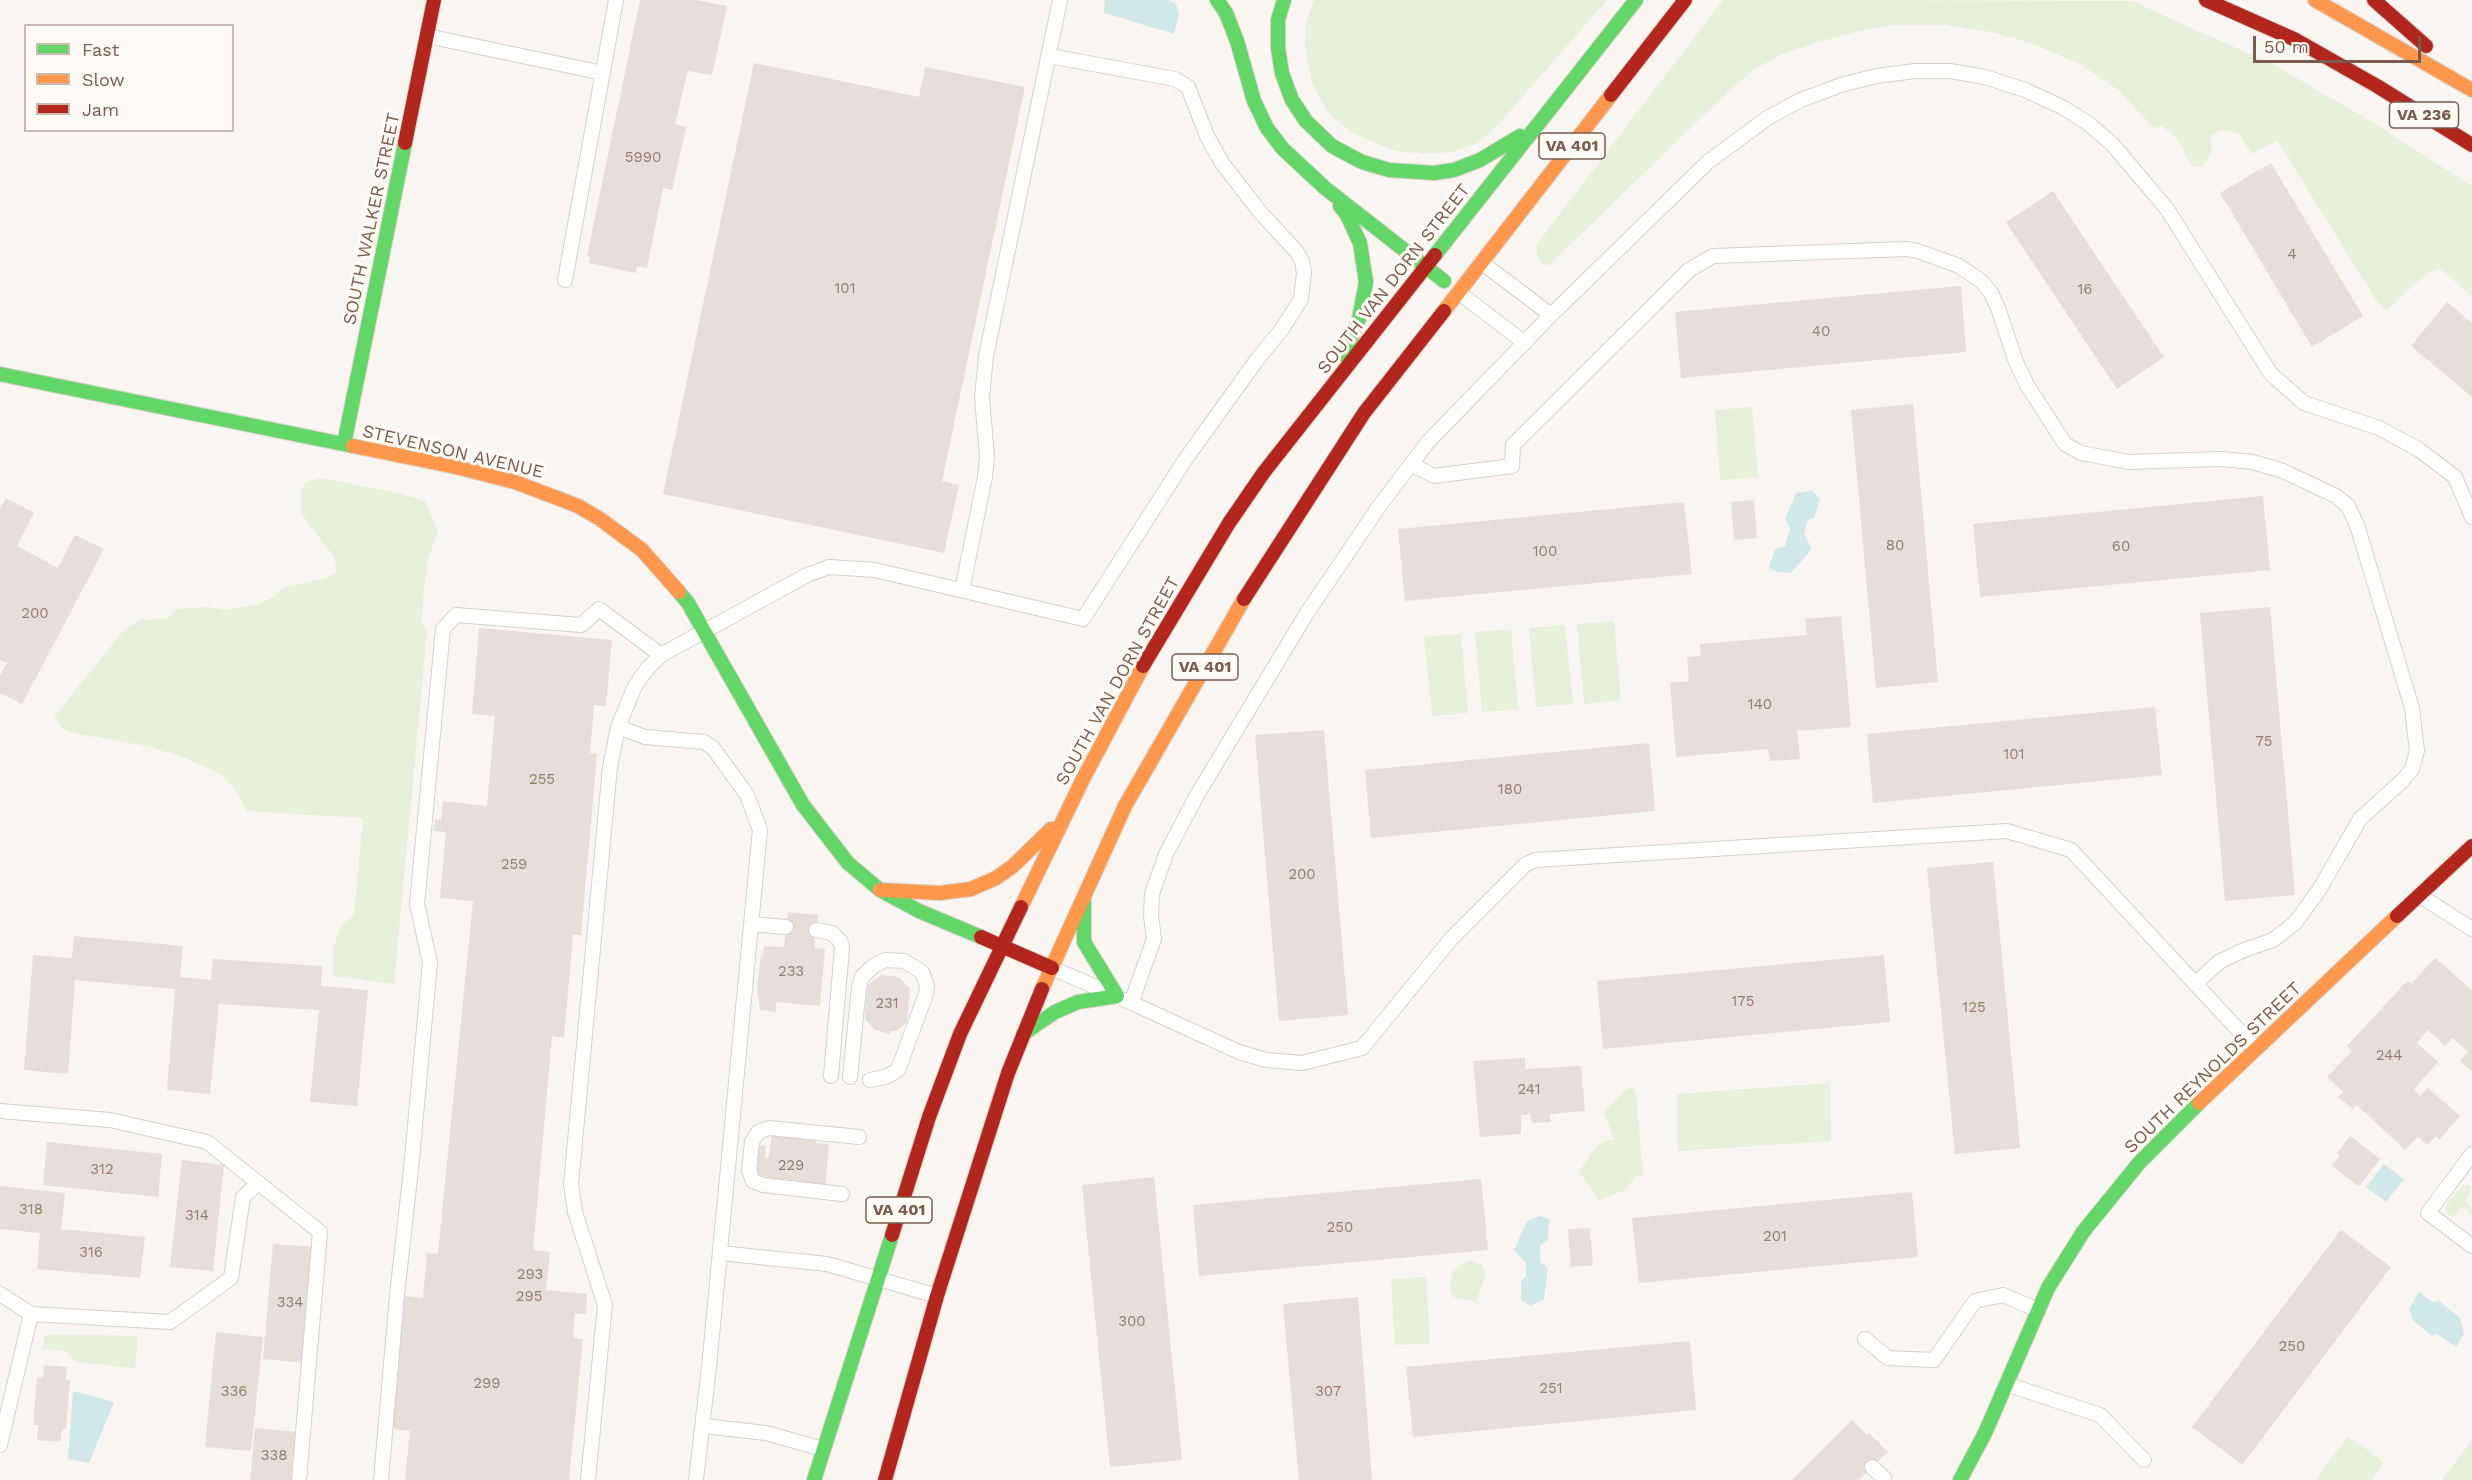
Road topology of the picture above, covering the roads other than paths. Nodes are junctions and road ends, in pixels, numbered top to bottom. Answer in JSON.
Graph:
{"nodes":[{"id":1,"x":434,"y":0,"type":"edge"},
{"id":2,"x":616,"y":0,"type":"edge"},
{"id":3,"x":1060,"y":0,"type":"edge"},
{"id":4,"x":1217,"y":0,"type":"edge"},
{"id":5,"x":1284,"y":0,"type":"edge"},
{"id":6,"x":1636,"y":0,"type":"edge"},
{"id":7,"x":1685,"y":0,"type":"edge"},
{"id":8,"x":2206,"y":0,"type":"edge"},
{"id":9,"x":2315,"y":0,"type":"edge"},
{"id":10,"x":2374,"y":0,"type":"edge"},
{"id":11,"x":427,"y":36,"type":"junction"},
{"id":12,"x":1050,"y":56,"type":"junction"},
{"id":13,"x":603,"y":73,"type":"junction"},
{"id":14,"x":2472,"y":89,"type":"edge"},
{"id":15,"x":1539,"y":123,"type":"junction"},
{"id":16,"x":2472,"y":145,"type":"edge"},
{"id":17,"x":1325,"y":188,"type":"junction"},
{"id":18,"x":1477,"y":259,"type":"junction"},
{"id":19,"x":1427,"y":268,"type":"junction"},
{"id":20,"x":565,"y":280,"type":"dead end"},
{"id":21,"x":1458,"y":292,"type":"junction"},
{"id":22,"x":1551,"y":315,"type":"junction"},
{"id":23,"x":1525,"y":343,"type":"junction"},
{"id":24,"x":0,"y":374,"type":"edge"},
{"id":25,"x":1329,"y":390,"type":"junction"},
{"id":26,"x":344,"y":444,"type":"junction"},
{"id":27,"x":1411,"y":464,"type":"junction"},
{"id":28,"x":2472,"y":517,"type":"edge"},
{"id":29,"x":962,"y":590,"type":"junction"},
{"id":30,"x":706,"y":631,"type":"junction"},
{"id":31,"x":661,"y":655,"type":"junction"},
{"id":32,"x":618,"y":727,"type":"junction"},
{"id":33,"x":1067,"y":813,"type":"junction"},
{"id":34,"x":2472,"y":846,"type":"edge"},
{"id":35,"x":880,"y":890,"type":"junction"},
{"id":36,"x":1085,"y":893,"type":"junction"},
{"id":37,"x":2419,"y":895,"type":"junction"},
{"id":38,"x":752,"y":924,"type":"junction"},
{"id":39,"x":786,"y":927,"type":"dead end"},
{"id":40,"x":2472,"y":929,"type":"edge"},
{"id":41,"x":816,"y":930,"type":"dead end"},
{"id":42,"x":1002,"y":947,"type":"junction"},
{"id":43,"x":1052,"y":968,"type":"junction"},
{"id":44,"x":2195,"y":984,"type":"junction"},
{"id":45,"x":1117,"y":996,"type":"junction"},
{"id":46,"x":1131,"y":1004,"type":"junction"},
{"id":47,"x":1023,"y":1034,"type":"junction"},
{"id":48,"x":2256,"y":1049,"type":"junction"},
{"id":49,"x":831,"y":1076,"type":"dead end"},
{"id":50,"x":850,"y":1077,"type":"dead end"},
{"id":51,"x":870,"y":1080,"type":"dead end"},
{"id":52,"x":0,"y":1111,"type":"edge"},
{"id":53,"x":859,"y":1137,"type":"dead end"},
{"id":54,"x":2470,"y":1160,"type":"edge"},
{"id":55,"x":259,"y":1183,"type":"junction"},
{"id":56,"x":842,"y":1194,"type":"dead end"},
{"id":57,"x":2472,"y":1246,"type":"edge"},
{"id":58,"x":720,"y":1253,"type":"junction"},
{"id":59,"x":877,"y":1278,"type":"junction"},
{"id":60,"x":0,"y":1294,"type":"edge"},
{"id":61,"x":938,"y":1296,"type":"junction"},
{"id":62,"x":2038,"y":1310,"type":"junction"},
{"id":63,"x":31,"y":1314,"type":"junction"},
{"id":64,"x":1865,"y":1339,"type":"dead end"},
{"id":65,"x":2006,"y":1384,"type":"junction"},
{"id":66,"x":704,"y":1426,"type":"junction"},
{"id":67,"x":0,"y":1445,"type":"edge"},
{"id":68,"x":824,"y":1449,"type":"junction"},
{"id":69,"x":2144,"y":1460,"type":"dead end"},
{"id":70,"x":1872,"y":1467,"type":"dead end"},
{"id":71,"x":299,"y":1480,"type":"edge"},
{"id":72,"x":381,"y":1480,"type":"edge"},
{"id":73,"x":588,"y":1480,"type":"edge"},
{"id":74,"x":696,"y":1480,"type":"edge"},
{"id":75,"x":814,"y":1480,"type":"edge"},
{"id":76,"x":885,"y":1480,"type":"edge"},
{"id":77,"x":1884,"y":1480,"type":"edge"},
{"id":78,"x":1960,"y":1480,"type":"edge"}],
"edges":[{"from":1,"to":11,"type":"main road","name":"SOUTH WALKER STREET"},
{"from":2,"to":13,"type":"lane"},
{"from":3,"to":12,"type":"lane"},
{"from":4,"to":17,"type":"main road"},
{"from":5,"to":15,"type":"main road"},
{"from":6,"to":15,"type":"main road","name":"SOUTH VAN DORN STREET","number":"VA 401"},
{"from":7,"to":18,"type":"main road","number":"VA 401"},
{"from":8,"to":16,"type":"main road","number":"VA 236"},
{"from":9,"to":14,"type":"main road","number":"VA 236"},
{"from":10,"to":14,"type":"main road"},
{"from":11,"to":13,"type":"lane"},
{"from":11,"to":26,"type":"main road","name":"SOUTH WALKER STREET"},
{"from":12,"to":29,"type":"lane"},
{"from":12,"to":29,"type":"lane"},
{"from":13,"to":20,"type":"lane"},
{"from":15,"to":19,"type":"main road","name":"SOUTH VAN DORN STREET","number":"VA 401"},
{"from":17,"to":19,"type":"main road"},
{"from":17,"to":25,"type":"main road"},
{"from":18,"to":21,"type":"main road","number":"VA 401"},
{"from":18,"to":22,"type":"lane"},
{"from":19,"to":21,"type":"main road"},
{"from":19,"to":25,"type":"main road","name":"SOUTH VAN DORN STREET","number":"VA 401"},
{"from":21,"to":23,"type":"lane"},
{"from":21,"to":36,"type":"main road","number":"VA 401"},
{"from":22,"to":23,"type":"lane"},
{"from":22,"to":28,"type":"lane"},
{"from":23,"to":27,"type":"lane"},
{"from":24,"to":26,"type":"main road","name":"STEVENSON AVENUE"},
{"from":25,"to":33,"type":"main road","name":"SOUTH VAN DORN STREET","number":"VA 401"},
{"from":26,"to":30,"type":"main road","name":"STEVENSON AVENUE"},
{"from":27,"to":44,"type":"lane"},
{"from":27,"to":46,"type":"lane"},
{"from":29,"to":30,"type":"lane"},
{"from":30,"to":31,"type":"lane"},
{"from":30,"to":35,"type":"main road","name":"STEVENSON AVENUE"},
{"from":31,"to":32,"type":"lane"},
{"from":31,"to":72,"type":"lane"},
{"from":32,"to":38,"type":"lane"},
{"from":32,"to":73,"type":"lane"},
{"from":33,"to":35,"type":"main road"},
{"from":33,"to":42,"type":"main road","name":"SOUTH VAN DORN STREET","number":"VA 401"},
{"from":34,"to":37,"type":"main road","name":"SOUTH REYNOLDS STREET"},
{"from":35,"to":42,"type":"main road","name":"STEVENSON AVENUE"},
{"from":36,"to":43,"type":"main road","number":"VA 401"},
{"from":36,"to":45,"type":"main road"},
{"from":37,"to":40,"type":"lane"},
{"from":37,"to":48,"type":"main road","name":"SOUTH REYNOLDS STREET"},
{"from":38,"to":39,"type":"lane"},
{"from":38,"to":58,"type":"lane"},
{"from":41,"to":49,"type":"lane"},
{"from":42,"to":43,"type":"main road","name":"STEVENSON AVENUE"},
{"from":42,"to":59,"type":"main road","name":"SOUTH VAN DORN STREET","number":"VA 401"},
{"from":43,"to":45,"type":"lane"},
{"from":43,"to":47,"type":"main road","number":"VA 401"},
{"from":44,"to":46,"type":"lane"},
{"from":44,"to":48,"type":"lane"},
{"from":45,"to":46,"type":"lane"},
{"from":45,"to":47,"type":"main road"},
{"from":47,"to":61,"type":"main road","number":"VA 401"},
{"from":48,"to":62,"type":"main road","name":"SOUTH REYNOLDS STREET"},
{"from":50,"to":51,"type":"lane"},
{"from":52,"to":55,"type":"lane"},
{"from":53,"to":56,"type":"lane"},
{"from":54,"to":57,"type":"lane"},
{"from":55,"to":63,"type":"lane"},
{"from":55,"to":71,"type":"lane"},
{"from":58,"to":59,"type":"lane"},
{"from":58,"to":66,"type":"lane"},
{"from":59,"to":61,"type":"lane"},
{"from":59,"to":68,"type":"main road","name":"SOUTH VAN DORN STREET","number":"VA 401"},
{"from":60,"to":63,"type":"lane"},
{"from":61,"to":76,"type":"main road","number":"VA 401"},
{"from":62,"to":64,"type":"lane"},
{"from":62,"to":65,"type":"main road","name":"SOUTH REYNOLDS STREET"},
{"from":63,"to":67,"type":"lane"},
{"from":65,"to":69,"type":"lane"},
{"from":65,"to":78,"type":"main road","name":"SOUTH REYNOLDS STREET"},
{"from":66,"to":68,"type":"lane"},
{"from":66,"to":74,"type":"lane"},
{"from":68,"to":75,"type":"main road","name":"SOUTH VAN DORN STREET","number":"VA 401"},
{"from":70,"to":77,"type":"lane"}]}
